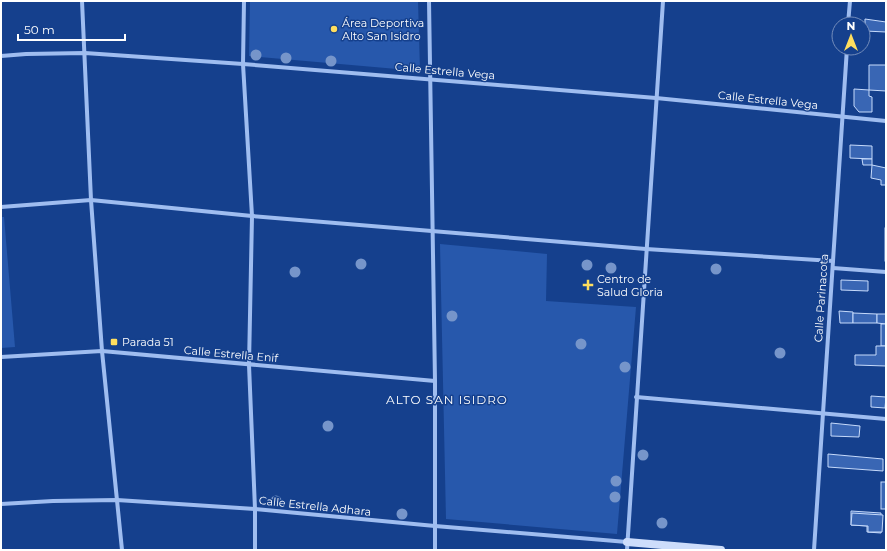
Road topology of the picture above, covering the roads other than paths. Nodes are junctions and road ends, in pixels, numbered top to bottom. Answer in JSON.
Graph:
{"nodes":[{"id":1,"x":82,"y":1,"type":"edge"},
{"id":2,"x":244,"y":1,"type":"edge"},
{"id":3,"x":429,"y":1,"type":"edge"},
{"id":4,"x":663,"y":1,"type":"edge"},
{"id":5,"x":850,"y":1,"type":"edge"},
{"id":6,"x":849,"y":16,"type":"edge"},
{"id":7,"x":85,"y":53,"type":"junction"},
{"id":8,"x":1,"y":56,"type":"edge"},
{"id":9,"x":846,"y":56,"type":"edge"},
{"id":10,"x":243,"y":64,"type":"junction"},
{"id":11,"x":430,"y":79,"type":"junction"},
{"id":12,"x":656,"y":98,"type":"junction"},
{"id":13,"x":842,"y":116,"type":"junction"},
{"id":14,"x":886,"y":121,"type":"edge"},
{"id":15,"x":91,"y":200,"type":"junction"},
{"id":16,"x":1,"y":207,"type":"edge"},
{"id":17,"x":252,"y":216,"type":"junction"},
{"id":18,"x":432,"y":232,"type":"junction"},
{"id":19,"x":646,"y":249,"type":"junction"},
{"id":20,"x":833,"y":261,"type":"junction"},
{"id":21,"x":832,"y":268,"type":"junction"},
{"id":22,"x":886,"y":272,"type":"edge"},
{"id":23,"x":102,"y":351,"type":"junction"},
{"id":24,"x":1,"y":357,"type":"edge"},
{"id":25,"x":249,"y":365,"type":"junction"},
{"id":26,"x":435,"y":381,"type":"junction"},
{"id":27,"x":636,"y":397,"type":"junction"},
{"id":28,"x":823,"y":413,"type":"junction"},
{"id":29,"x":886,"y":419,"type":"edge"},
{"id":30,"x":117,"y":500,"type":"junction"},
{"id":31,"x":1,"y":504,"type":"edge"},
{"id":32,"x":255,"y":509,"type":"junction"},
{"id":33,"x":435,"y":526,"type":"junction"},
{"id":34,"x":627,"y":546,"type":"edge"},
{"id":35,"x":122,"y":550,"type":"edge"},
{"id":36,"x":255,"y":550,"type":"edge"},
{"id":37,"x":435,"y":550,"type":"edge"},
{"id":38,"x":721,"y":550,"type":"edge"},
{"id":39,"x":814,"y":550,"type":"edge"}],
"edges":[{"from":1,"to":7,"type":"street"},
{"from":2,"to":10,"type":"street"},
{"from":3,"to":11,"type":"street"},
{"from":4,"to":12,"type":"street"},
{"from":5,"to":6,"type":"street"},
{"from":7,"to":8,"type":"street","name":"Calle Estrella Vega"},
{"from":7,"to":10,"type":"street","name":"Calle Estrella Vega"},
{"from":7,"to":15,"type":"street"},
{"from":9,"to":13,"type":"street","name":"Calle Parinacota"},
{"from":10,"to":11,"type":"street","name":"Calle Estrella Vega"},
{"from":10,"to":17,"type":"street"},
{"from":11,"to":12,"type":"street","name":"Calle Estrella Vega"},
{"from":11,"to":18,"type":"street"},
{"from":12,"to":13,"type":"street","name":"Calle Estrella Vega"},
{"from":12,"to":19,"type":"street"},
{"from":13,"to":14,"type":"street","name":"Calle Estrella Vega"},
{"from":13,"to":20,"type":"street","name":"Calle Parinacota"},
{"from":15,"to":16,"type":"street"},
{"from":15,"to":17,"type":"street"},
{"from":15,"to":23,"type":"street"},
{"from":17,"to":18,"type":"street"},
{"from":17,"to":25,"type":"street"},
{"from":18,"to":19,"type":"street"},
{"from":18,"to":26,"type":"street"},
{"from":19,"to":20,"type":"street"},
{"from":19,"to":27,"type":"street"},
{"from":20,"to":21,"type":"street","name":"Calle Parinacota"},
{"from":21,"to":22,"type":"street"},
{"from":21,"to":28,"type":"street","name":"Calle Parinacota"},
{"from":23,"to":24,"type":"street","name":"Calle Estrella Enif"},
{"from":23,"to":25,"type":"street","name":"Calle Estrella Enif"},
{"from":23,"to":30,"type":"street"},
{"from":25,"to":26,"type":"street","name":"Calle Estrella Enif"},
{"from":25,"to":32,"type":"street"},
{"from":26,"to":33,"type":"street"},
{"from":27,"to":28,"type":"street"},
{"from":27,"to":34,"type":"street"},
{"from":28,"to":29,"type":"street"},
{"from":28,"to":39,"type":"street","name":"Calle Parinacota"},
{"from":30,"to":31,"type":"street","name":"Calle Estrella Adhara"},
{"from":30,"to":32,"type":"street","name":"Calle Estrella Adhara"},
{"from":30,"to":35,"type":"street"},
{"from":32,"to":33,"type":"street","name":"Calle Estrella Adhara"},
{"from":32,"to":36,"type":"street"},
{"from":33,"to":34,"type":"street","name":"Calle Estrella Adhara"},
{"from":33,"to":37,"type":"street"},
{"from":34,"to":38,"type":"street"}]}
